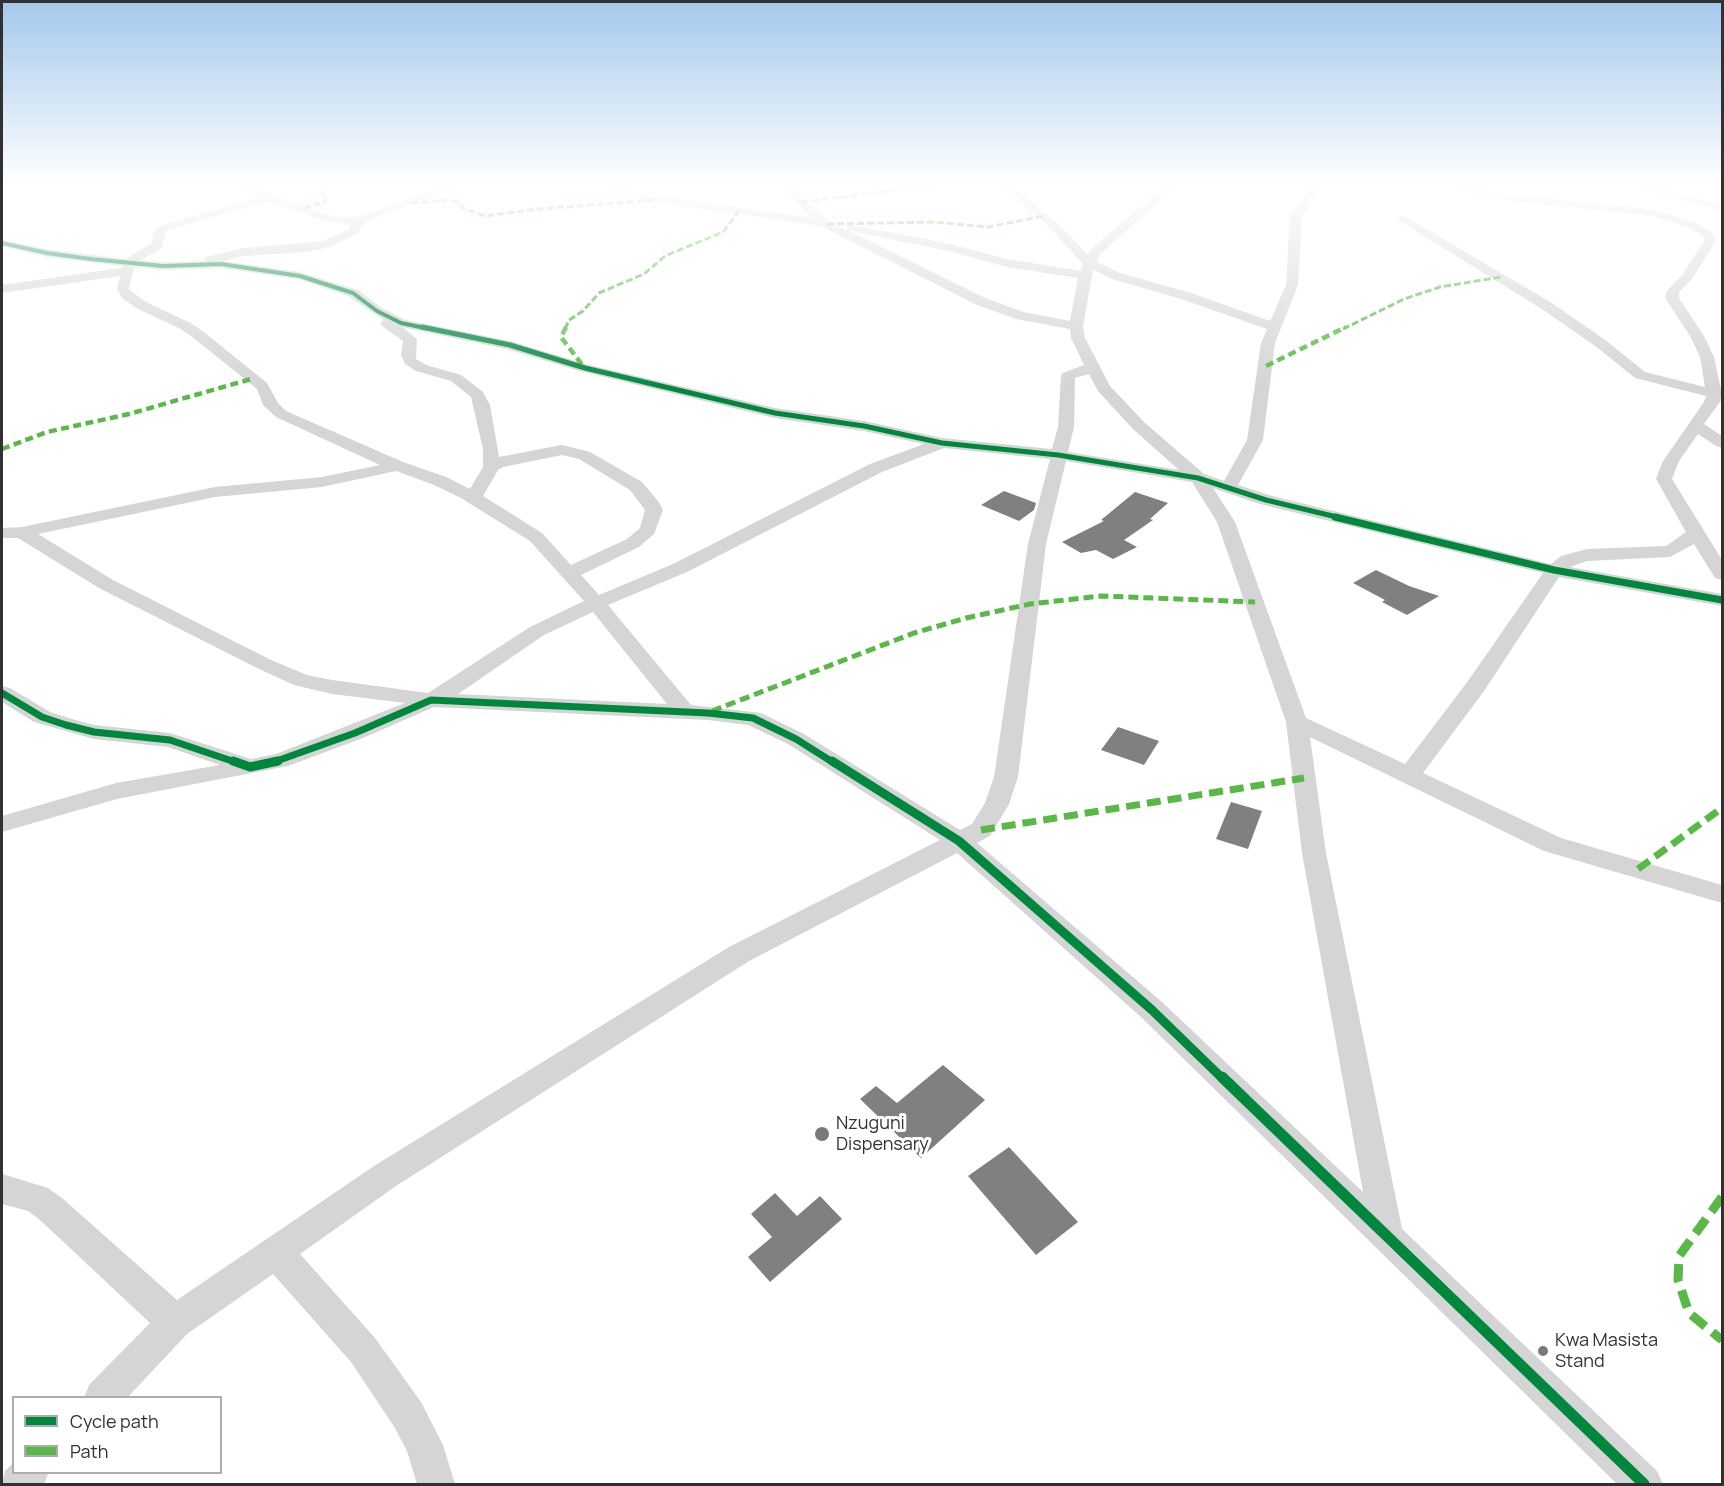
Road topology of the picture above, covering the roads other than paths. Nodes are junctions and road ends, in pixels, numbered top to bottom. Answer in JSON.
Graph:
{"nodes":[{"id":1,"x":35,"y":250,"type":"edge"},
{"id":2,"x":150,"y":250,"type":"edge"},
{"id":3,"x":269,"y":250,"type":"edge"},
{"id":4,"x":880,"y":250,"type":"edge"},
{"id":5,"x":953,"y":250,"type":"edge"},
{"id":6,"x":1072,"y":250,"type":"edge"},
{"id":7,"x":1097,"y":250,"type":"edge"},
{"id":8,"x":1294,"y":250,"type":"edge"},
{"id":9,"x":1454,"y":250,"type":"edge"},
{"id":10,"x":1704,"y":250,"type":"edge"},
{"id":11,"x":197,"y":264,"type":"junction"},
{"id":12,"x":127,"y":267,"type":"junction"},
{"id":13,"x":1087,"y":270,"type":"junction"},
{"id":14,"x":2,"y":290,"type":"edge"},
{"id":15,"x":386,"y":316,"type":"junction"},
{"id":16,"x":1076,"y":326,"type":"junction"},
{"id":17,"x":1275,"y":327,"type":"junction"},
{"id":18,"x":1091,"y":368,"type":"junction"},
{"id":19,"x":1714,"y":394,"type":"junction"},
{"id":20,"x":1695,"y":426,"type":"junction"},
{"id":21,"x":942,"y":443,"type":"junction"},
{"id":22,"x":1722,"y":443,"type":"edge"},
{"id":23,"x":1059,"y":455,"type":"junction"},
{"id":24,"x":397,"y":466,"type":"junction"},
{"id":25,"x":491,"y":467,"type":"junction"},
{"id":26,"x":1198,"y":478,"type":"junction"},
{"id":27,"x":1228,"y":488,"type":"junction"},
{"id":28,"x":473,"y":498,"type":"junction"},
{"id":29,"x":22,"y":532,"type":"junction"},
{"id":30,"x":2,"y":533,"type":"edge"},
{"id":31,"x":1696,"y":534,"type":"junction"},
{"id":32,"x":1554,"y":570,"type":"junction"},
{"id":33,"x":569,"y":573,"type":"junction"},
{"id":34,"x":1722,"y":574,"type":"edge"},
{"id":35,"x":1722,"y":600,"type":"edge"},
{"id":36,"x":596,"y":603,"type":"junction"},
{"id":37,"x":2,"y":693,"type":"edge"},
{"id":38,"x":431,"y":700,"type":"junction"},
{"id":39,"x":683,"y":710,"type":"junction"},
{"id":40,"x":1297,"y":722,"type":"junction"},
{"id":41,"x":250,"y":768,"type":"junction"},
{"id":42,"x":1409,"y":775,"type":"junction"},
{"id":43,"x":2,"y":824,"type":"edge"},
{"id":44,"x":959,"y":841,"type":"junction"},
{"id":45,"x":1722,"y":894,"type":"edge"},
{"id":46,"x":2,"y":1189,"type":"edge"},
{"id":47,"x":1387,"y":1236,"type":"junction"},
{"id":48,"x":275,"y":1251,"type":"junction"},
{"id":49,"x":175,"y":1322,"type":"junction"},
{"id":50,"x":104,"y":1396,"type":"edge"},
{"id":51,"x":29,"y":1474,"type":"edge"},
{"id":52,"x":18,"y":1485,"type":"edge"},
{"id":53,"x":436,"y":1485,"type":"edge"},
{"id":54,"x":1644,"y":1485,"type":"edge"}],
"edges":[{"from":1,"to":12,"type":"street"},
{"from":2,"to":12,"type":"street"},
{"from":3,"to":11,"type":"street"},
{"from":4,"to":16,"type":"street"},
{"from":5,"to":13,"type":"street"},
{"from":6,"to":13,"type":"street"},
{"from":7,"to":13,"type":"street"},
{"from":8,"to":17,"type":"street"},
{"from":9,"to":19,"type":"street"},
{"from":10,"to":19,"type":"street"},
{"from":11,"to":12,"type":"street"},
{"from":11,"to":15,"type":"street"},
{"from":12,"to":14,"type":"street"},
{"from":12,"to":24,"type":"street"},
{"from":13,"to":16,"type":"street"},
{"from":13,"to":17,"type":"street"},
{"from":15,"to":21,"type":"street"},
{"from":15,"to":25,"type":"street"},
{"from":16,"to":18,"type":"street"},
{"from":17,"to":27,"type":"street"},
{"from":18,"to":23,"type":"street"},
{"from":18,"to":26,"type":"street"},
{"from":19,"to":20,"type":"street"},
{"from":20,"to":22,"type":"street"},
{"from":20,"to":31,"type":"street"},
{"from":21,"to":23,"type":"street"},
{"from":21,"to":36,"type":"street"},
{"from":23,"to":26,"type":"street"},
{"from":23,"to":44,"type":"street"},
{"from":24,"to":28,"type":"street"},
{"from":24,"to":29,"type":"street"},
{"from":25,"to":28,"type":"street"},
{"from":25,"to":33,"type":"street"},
{"from":26,"to":27,"type":"street"},
{"from":26,"to":40,"type":"street"},
{"from":27,"to":32,"type":"street"},
{"from":28,"to":33,"type":"street"},
{"from":29,"to":30,"type":"street"},
{"from":29,"to":38,"type":"street"},
{"from":31,"to":32,"type":"street"},
{"from":31,"to":34,"type":"street"},
{"from":32,"to":35,"type":"street"},
{"from":32,"to":42,"type":"street"},
{"from":33,"to":36,"type":"street"},
{"from":36,"to":38,"type":"street"},
{"from":36,"to":39,"type":"street"},
{"from":37,"to":41,"type":"street"},
{"from":38,"to":39,"type":"street"},
{"from":38,"to":41,"type":"street"},
{"from":39,"to":44,"type":"street"},
{"from":40,"to":42,"type":"street"},
{"from":40,"to":47,"type":"street"},
{"from":41,"to":43,"type":"street"},
{"from":42,"to":45,"type":"street"},
{"from":44,"to":47,"type":"street"},
{"from":44,"to":48,"type":"street"},
{"from":46,"to":49,"type":"street"},
{"from":47,"to":54,"type":"street"},
{"from":48,"to":49,"type":"street"},
{"from":48,"to":53,"type":"street"},
{"from":49,"to":50,"type":"street"},
{"from":51,"to":52,"type":"street"}]}
